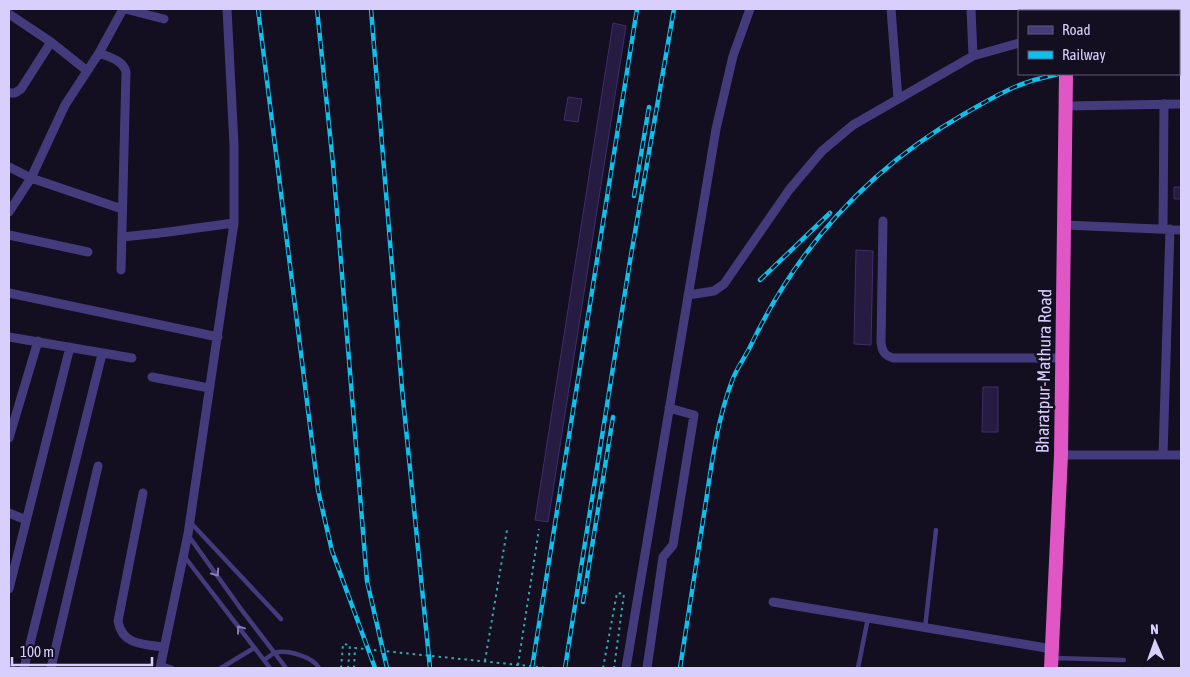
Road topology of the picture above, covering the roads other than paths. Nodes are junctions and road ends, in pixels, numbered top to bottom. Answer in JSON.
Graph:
{"nodes":[{"id":1,"x":124,"y":9,"type":"edge"},
{"id":2,"x":227,"y":9,"type":"edge"},
{"id":3,"x":750,"y":9,"type":"edge"},
{"id":4,"x":891,"y":9,"type":"edge"},
{"id":5,"x":971,"y":9,"type":"edge"},
{"id":6,"x":9,"y":14,"type":"edge"},
{"id":7,"x":164,"y":19,"type":"dead end"},
{"id":8,"x":51,"y":42,"type":"junction"},
{"id":9,"x":1018,"y":43,"type":"edge"},
{"id":10,"x":99,"y":53,"type":"junction"},
{"id":11,"x":973,"y":56,"type":"junction"},
{"id":12,"x":86,"y":70,"type":"junction"},
{"id":13,"x":1066,"y":75,"type":"edge"},
{"id":14,"x":9,"y":93,"type":"edge"},
{"id":15,"x":898,"y":99,"type":"junction"},
{"id":16,"x":1164,"y":104,"type":"junction"},
{"id":17,"x":1181,"y":104,"type":"edge"},
{"id":18,"x":1066,"y":106,"type":"junction"},
{"id":19,"x":9,"y":167,"type":"edge"},
{"id":20,"x":31,"y":178,"type":"junction"},
{"id":21,"x":122,"y":209,"type":"junction"},
{"id":22,"x":9,"y":212,"type":"edge"},
{"id":23,"x":883,"y":221,"type":"dead end"},
{"id":24,"x":234,"y":223,"type":"junction"},
{"id":25,"x":1065,"y":225,"type":"junction"},
{"id":26,"x":1167,"y":229,"type":"junction"},
{"id":27,"x":1181,"y":230,"type":"edge"},
{"id":28,"x":9,"y":235,"type":"edge"},
{"id":29,"x":122,"y":237,"type":"junction"},
{"id":30,"x":88,"y":252,"type":"dead end"},
{"id":31,"x":121,"y":270,"type":"dead end"},
{"id":32,"x":9,"y":293,"type":"edge"},
{"id":33,"x":688,"y":295,"type":"junction"},
{"id":34,"x":9,"y":337,"type":"edge"},
{"id":35,"x":218,"y":337,"type":"junction"},
{"id":36,"x":38,"y":342,"type":"junction"},
{"id":37,"x":70,"y":347,"type":"junction"},
{"id":38,"x":102,"y":354,"type":"junction"},
{"id":39,"x":132,"y":358,"type":"dead end"},
{"id":40,"x":1063,"y":358,"type":"junction"},
{"id":41,"x":152,"y":377,"type":"dead end"},
{"id":42,"x":209,"y":388,"type":"junction"},
{"id":43,"x":669,"y":408,"type":"junction"},
{"id":44,"x":9,"y":438,"type":"edge"},
{"id":45,"x":1061,"y":455,"type":"junction"},
{"id":46,"x":1163,"y":455,"type":"junction"},
{"id":47,"x":1181,"y":455,"type":"edge"},
{"id":48,"x":98,"y":466,"type":"dead end"},
{"id":49,"x":143,"y":493,"type":"dead end"},
{"id":50,"x":9,"y":513,"type":"edge"},
{"id":51,"x":26,"y":520,"type":"junction"},
{"id":52,"x":189,"y":521,"type":"junction"},
{"id":53,"x":936,"y":530,"type":"dead end"},
{"id":54,"x":188,"y":534,"type":"junction"},
{"id":55,"x":184,"y":554,"type":"junction"},
{"id":56,"x":9,"y":589,"type":"edge"},
{"id":57,"x":773,"y":602,"type":"dead end"},
{"id":58,"x":868,"y":618,"type":"junction"},
{"id":59,"x":281,"y":619,"type":"dead end"},
{"id":60,"x":925,"y":628,"type":"junction"},
{"id":61,"x":163,"y":647,"type":"junction"},
{"id":62,"x":254,"y":648,"type":"junction"},
{"id":63,"x":275,"y":653,"type":"junction"},
{"id":64,"x":1051,"y":659,"type":"edge"},
{"id":65,"x":264,"y":660,"type":"junction"},
{"id":66,"x":1124,"y":660,"type":"dead end"},
{"id":67,"x":160,"y":666,"type":"edge"},
{"id":68,"x":24,"y":668,"type":"edge"},
{"id":69,"x":52,"y":668,"type":"edge"},
{"id":70,"x":172,"y":668,"type":"edge"},
{"id":71,"x":221,"y":668,"type":"edge"},
{"id":72,"x":270,"y":668,"type":"edge"},
{"id":73,"x":286,"y":668,"type":"edge"},
{"id":74,"x":319,"y":668,"type":"edge"},
{"id":75,"x":626,"y":668,"type":"edge"},
{"id":76,"x":647,"y":668,"type":"edge"},
{"id":77,"x":858,"y":668,"type":"edge"}],
"edges":[{"from":1,"to":7,"type":"street"},
{"from":1,"to":10,"type":"street"},
{"from":2,"to":24,"type":"street"},
{"from":3,"to":33,"type":"street"},
{"from":4,"to":15,"type":"street"},
{"from":5,"to":11,"type":"street"},
{"from":6,"to":8,"type":"street"},
{"from":8,"to":12,"type":"street"},
{"from":8,"to":14,"type":"street"},
{"from":9,"to":11,"type":"street"},
{"from":10,"to":12,"type":"street"},
{"from":10,"to":21,"type":"street"},
{"from":11,"to":15,"type":"street"},
{"from":12,"to":20,"type":"street"},
{"from":13,"to":18,"type":"highway","name":"Bharatpur-Mathura Road"},
{"from":15,"to":33,"type":"street"},
{"from":16,"to":17,"type":"street"},
{"from":16,"to":18,"type":"street"},
{"from":16,"to":26,"type":"street"},
{"from":18,"to":25,"type":"highway","name":"Bharatpur-Mathura Road"},
{"from":19,"to":20,"type":"street"},
{"from":20,"to":21,"type":"street"},
{"from":20,"to":22,"type":"street"},
{"from":21,"to":29,"type":"street"},
{"from":23,"to":40,"type":"street"},
{"from":24,"to":29,"type":"street"},
{"from":24,"to":35,"type":"street"},
{"from":25,"to":26,"type":"street"},
{"from":25,"to":40,"type":"highway","name":"Bharatpur-Mathura Road"},
{"from":26,"to":27,"type":"street"},
{"from":26,"to":46,"type":"street"},
{"from":28,"to":30,"type":"street"},
{"from":29,"to":31,"type":"street"},
{"from":32,"to":35,"type":"street"},
{"from":33,"to":43,"type":"street"},
{"from":34,"to":36,"type":"street"},
{"from":35,"to":42,"type":"street"},
{"from":36,"to":37,"type":"street"},
{"from":36,"to":44,"type":"street"},
{"from":37,"to":38,"type":"street"},
{"from":37,"to":51,"type":"street"},
{"from":38,"to":39,"type":"street"},
{"from":38,"to":68,"type":"street"},
{"from":40,"to":45,"type":"highway","name":"Bharatpur-Mathura Road"},
{"from":41,"to":42,"type":"street"},
{"from":42,"to":52,"type":"street"},
{"from":43,"to":75,"type":"street"},
{"from":43,"to":76,"type":"street"},
{"from":45,"to":46,"type":"street"},
{"from":45,"to":64,"type":"highway","name":"Bharatpur-Mathura Road"},
{"from":46,"to":47,"type":"street"},
{"from":48,"to":69,"type":"street"},
{"from":49,"to":61,"type":"street"},
{"from":50,"to":51,"type":"street"},
{"from":51,"to":56,"type":"street"},
{"from":52,"to":54,"type":"street"},
{"from":52,"to":59,"type":"lane"},
{"from":53,"to":60,"type":"lane"},
{"from":54,"to":55,"type":"street"},
{"from":54,"to":63,"type":"lane","one_way":true},
{"from":55,"to":61,"type":"street"},
{"from":62,"to":55,"type":"lane","one_way":true},
{"from":57,"to":58,"type":"street"},
{"from":58,"to":60,"type":"street"},
{"from":58,"to":77,"type":"lane"},
{"from":60,"to":64,"type":"street"},
{"from":61,"to":67,"type":"street"},
{"from":62,"to":65,"type":"lane"},
{"from":62,"to":71,"type":"lane"},
{"from":63,"to":65,"type":"lane"},
{"from":63,"to":73,"type":"lane"},
{"from":63,"to":74,"type":"lane"},
{"from":64,"to":66,"type":"lane"},
{"from":65,"to":72,"type":"lane"},
{"from":67,"to":70,"type":"lane"}]}
